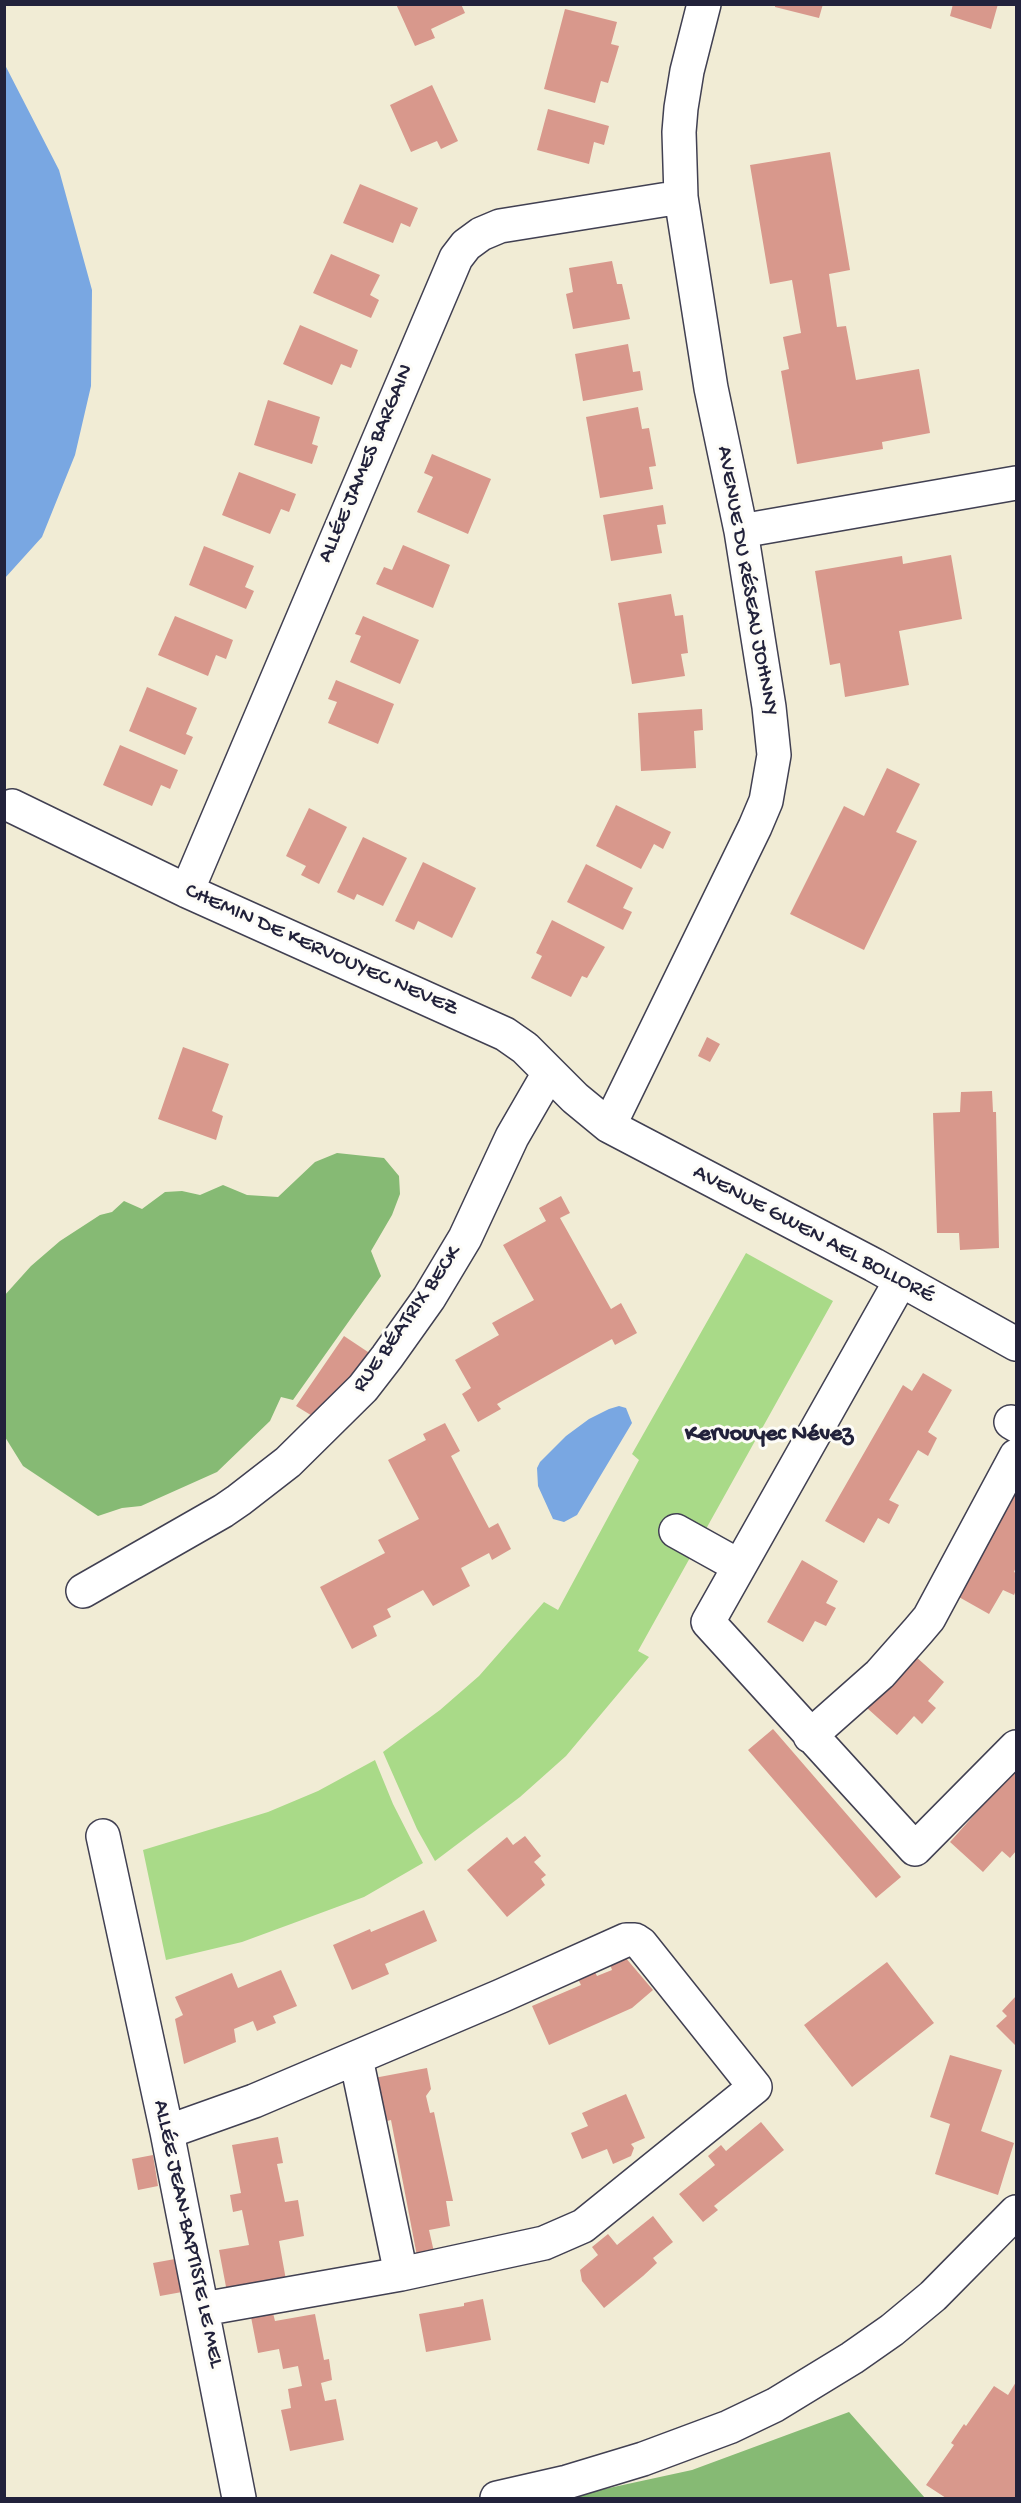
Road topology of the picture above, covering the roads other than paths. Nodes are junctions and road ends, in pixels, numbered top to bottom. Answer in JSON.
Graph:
{"nodes":[{"id":1,"x":704,"y":4,"type":"edge"},
{"id":2,"x":681,"y":197,"type":"junction"},
{"id":3,"x":1017,"y":483,"type":"edge"},
{"id":4,"x":741,"y":531,"type":"junction"},
{"id":5,"x":12,"y":806,"type":"dead end"},
{"id":6,"x":187,"y":891,"type":"junction"},
{"id":7,"x":549,"y":1073,"type":"junction"},
{"id":8,"x":609,"y":1126,"type":"junction"},
{"id":9,"x":901,"y":1280,"type":"junction"},
{"id":10,"x":1017,"y":1344,"type":"edge"},
{"id":11,"x":1017,"y":1456,"type":"edge"},
{"id":12,"x":676,"y":1531,"type":"dead end"},
{"id":13,"x":739,"y":1566,"type":"junction"},
{"id":14,"x":83,"y":1591,"type":"dead end"},
{"id":15,"x":810,"y":1736,"type":"junction"},
{"id":16,"x":1017,"y":1747,"type":"edge"},
{"id":17,"x":103,"y":1836,"type":"dead end"},
{"id":18,"x":356,"y":2058,"type":"junction"},
{"id":19,"x":167,"y":2132,"type":"junction"},
{"id":20,"x":1017,"y":2212,"type":"edge"},
{"id":21,"x":401,"y":2274,"type":"junction"},
{"id":22,"x":203,"y":2309,"type":"junction"},
{"id":23,"x":239,"y":2499,"type":"edge"},
{"id":24,"x":497,"y":2499,"type":"edge"}],
"edges":[{"from":1,"to":2,"type":"street","name":"AVENUE DU RÉSEAU JOHNNY"},
{"from":2,"to":4,"type":"street","name":"AVENUE DU RÉSEAU JOHNNY"},
{"from":2,"to":6,"type":"street","name":"ALLÉE JAMES BARGAIN"},
{"from":3,"to":4,"type":"street"},
{"from":4,"to":8,"type":"street","name":"AVENUE DU RÉSEAU JOHNNY"},
{"from":5,"to":6,"type":"street","name":"CHEMIN DE KERVOUYEC NEVEZ"},
{"from":6,"to":7,"type":"street","name":"CHEMIN DE KERVOUYEC NEVEZ"},
{"from":7,"to":8,"type":"street","name":"CHEMIN DE KERVOUYEC NEVEZ"},
{"from":7,"to":14,"type":"street","name":"RUE BÉATRIX BECK"},
{"from":8,"to":9,"type":"street","name":"AVENUE GWEN AEL BOLLORÉ"},
{"from":9,"to":10,"type":"street","name":"AVENUE GWEN AEL BOLLORÉ"},
{"from":9,"to":13,"type":"street"},
{"from":11,"to":15,"type":"street"},
{"from":12,"to":13,"type":"street"},
{"from":13,"to":15,"type":"street"},
{"from":15,"to":16,"type":"street"},
{"from":17,"to":19,"type":"street","name":"ALLÉE JEAN-BAPTISTE LE MEL"},
{"from":18,"to":19,"type":"street"},
{"from":18,"to":21,"type":"street"},
{"from":18,"to":21,"type":"street"},
{"from":19,"to":22,"type":"street","name":"ALLÉE JEAN-BAPTISTE LE MEL"},
{"from":20,"to":24,"type":"street"},
{"from":21,"to":22,"type":"street"},
{"from":22,"to":23,"type":"street","name":"ALLÉE JEAN-BAPTISTE LE MEL"}]}
